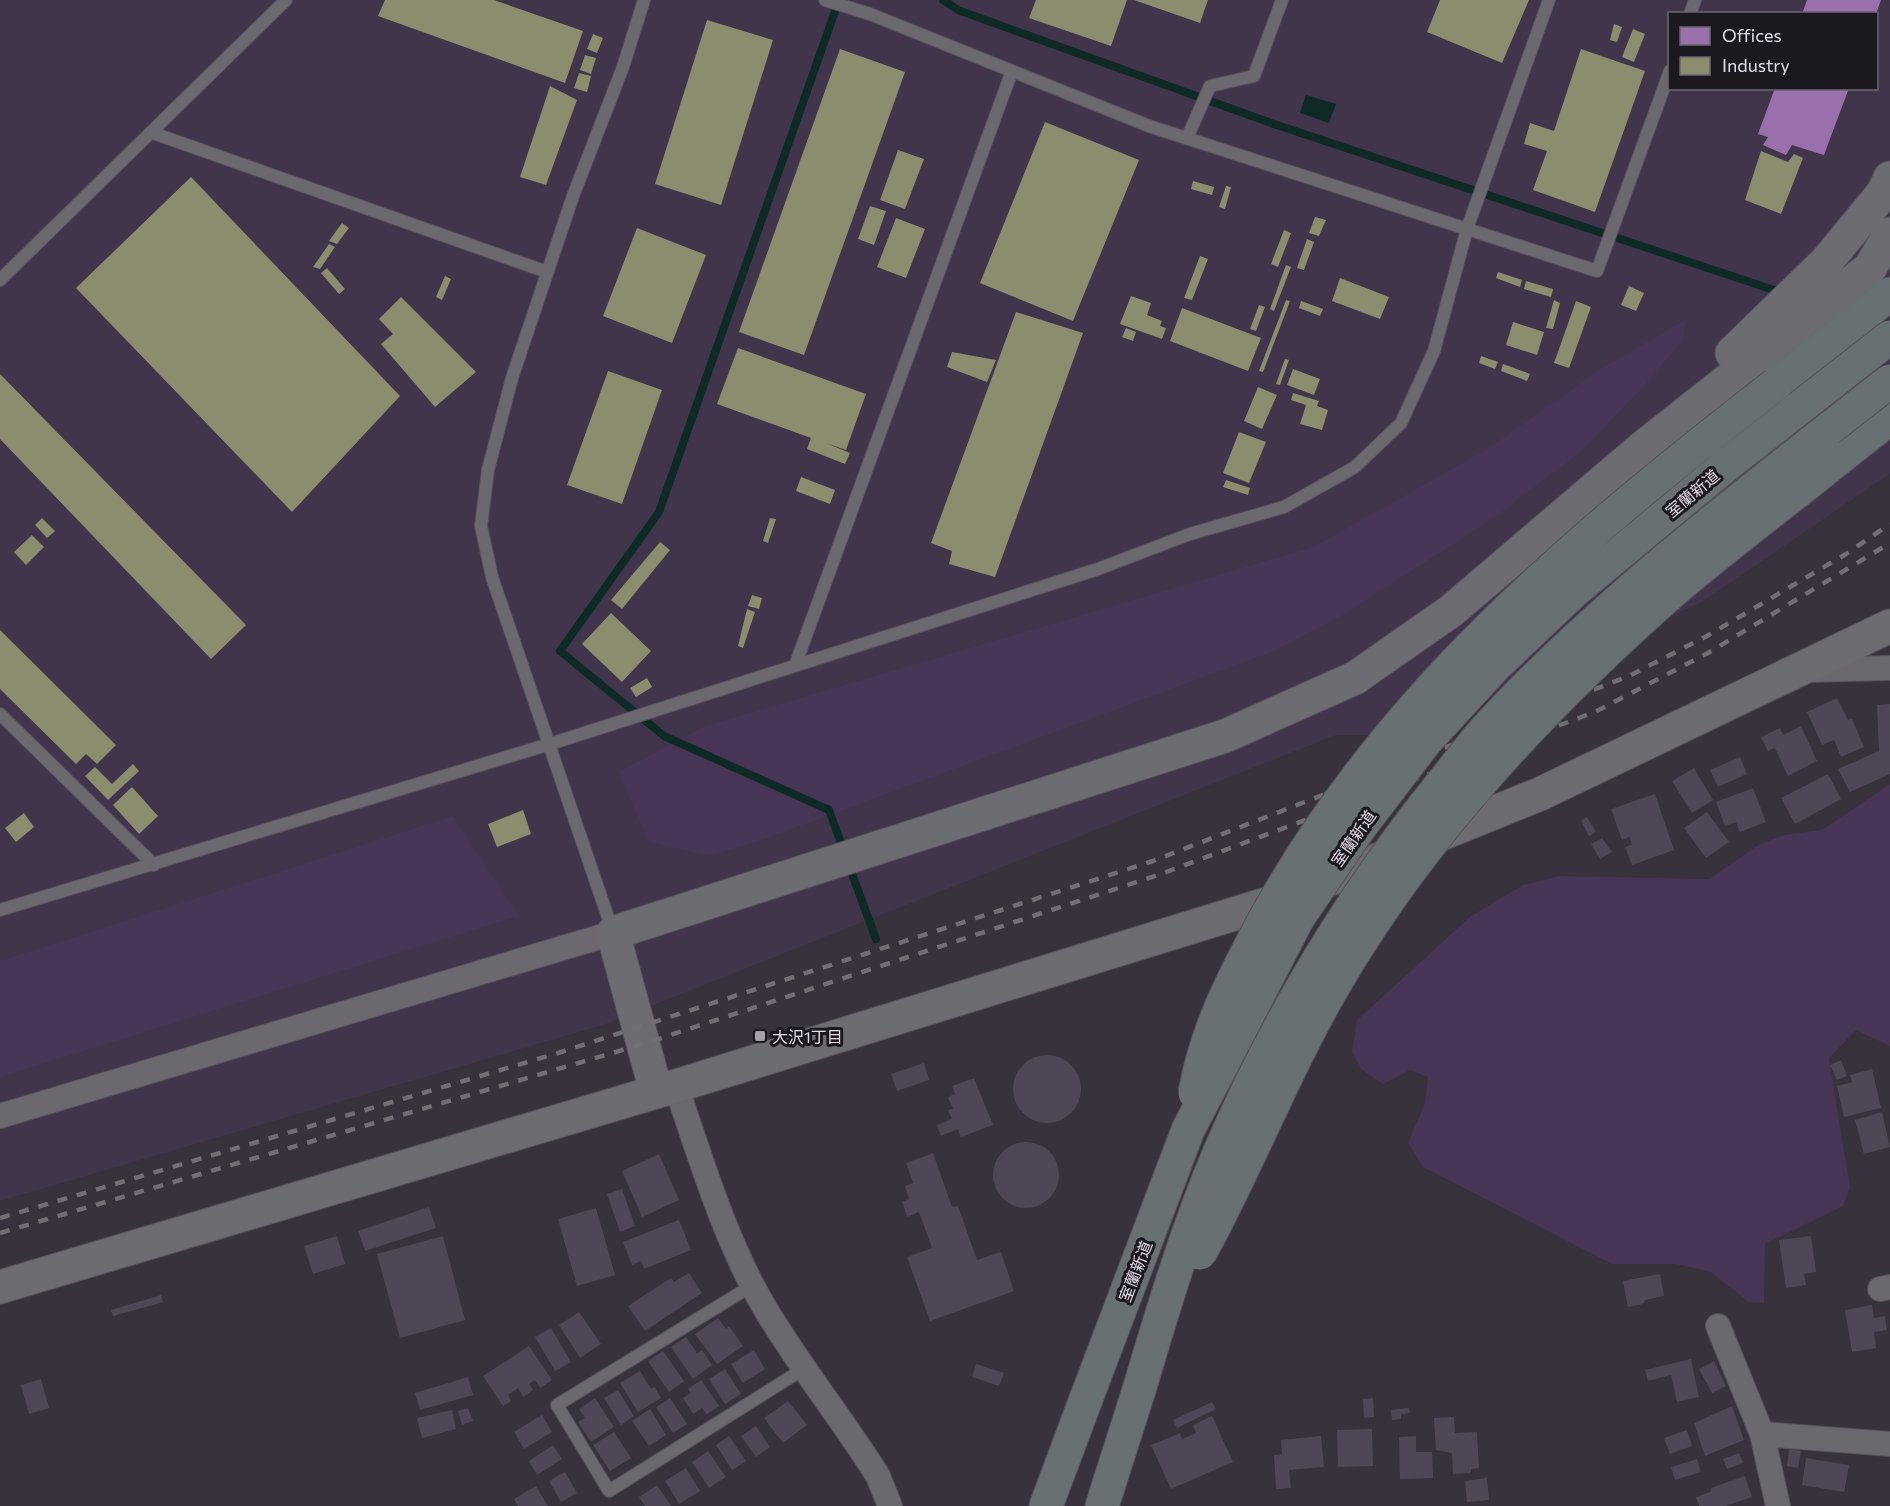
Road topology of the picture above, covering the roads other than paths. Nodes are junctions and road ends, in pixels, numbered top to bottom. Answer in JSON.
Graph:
{"nodes":[{"id":1,"x":286,"y":0,"type":"edge"},
{"id":2,"x":644,"y":0,"type":"edge"},
{"id":3,"x":825,"y":0,"type":"edge"},
{"id":4,"x":1282,"y":0,"type":"edge"},
{"id":5,"x":1549,"y":0,"type":"edge"},
{"id":6,"x":1012,"y":71,"type":"junction"},
{"id":7,"x":1668,"y":76,"type":"edge"},
{"id":8,"x":153,"y":133,"type":"junction"},
{"id":9,"x":1187,"y":138,"type":"junction"},
{"id":10,"x":1890,"y":178,"type":"edge"},
{"id":11,"x":1467,"y":229,"type":"junction"},
{"id":12,"x":1890,"y":234,"type":"edge"},
{"id":13,"x":547,"y":272,"type":"junction"},
{"id":14,"x":2,"y":276,"type":"edge"},
{"id":15,"x":1890,"y":294,"type":"edge"},
{"id":16,"x":1890,"y":337,"type":"edge"},
{"id":17,"x":1890,"y":381,"type":"edge"},
{"id":18,"x":1890,"y":418,"type":"edge"},
{"id":19,"x":1642,"y":448,"type":"junction"},
{"id":20,"x":1890,"y":626,"type":"edge"},
{"id":21,"x":796,"y":663,"type":"junction"},
{"id":22,"x":1890,"y":668,"type":"edge"},
{"id":23,"x":1800,"y":670,"type":"junction"},
{"id":24,"x":0,"y":714,"type":"edge"},
{"id":25,"x":550,"y":744,"type":"junction"},
{"id":26,"x":154,"y":865,"type":"junction"},
{"id":27,"x":0,"y":910,"type":"edge"},
{"id":28,"x":613,"y":933,"type":"junction"},
{"id":29,"x":666,"y":1089,"type":"junction"},
{"id":30,"x":0,"y":1116,"type":"edge"},
{"id":31,"x":1188,"y":1131,"type":"junction"},
{"id":32,"x":753,"y":1285,"type":"junction"},
{"id":33,"x":0,"y":1287,"type":"edge"},
{"id":34,"x":1718,"y":1326,"type":"dead end"},
{"id":35,"x":1156,"y":1335,"type":"junction"},
{"id":36,"x":805,"y":1368,"type":"junction"},
{"id":37,"x":1762,"y":1434,"type":"junction"},
{"id":38,"x":1890,"y":1444,"type":"edge"},
{"id":39,"x":890,"y":1506,"type":"edge"},
{"id":40,"x":1046,"y":1506,"type":"edge"},
{"id":41,"x":1101,"y":1506,"type":"edge"},
{"id":42,"x":1778,"y":1506,"type":"edge"}],
"edges":[{"from":1,"to":8,"type":"lane"},
{"from":2,"to":13,"type":"lane"},
{"from":3,"to":6,"type":"lane"},
{"from":4,"to":9,"type":"lane"},
{"from":5,"to":11,"type":"lane"},
{"from":6,"to":9,"type":"lane"},
{"from":6,"to":21,"type":"lane"},
{"from":7,"to":11,"type":"lane"},
{"from":8,"to":13,"type":"lane"},
{"from":8,"to":14,"type":"lane"},
{"from":9,"to":11,"type":"lane"},
{"from":10,"to":19,"type":"street"},
{"from":11,"to":21,"type":"lane"},
{"from":12,"to":19,"type":"street"},
{"from":13,"to":25,"type":"lane"},
{"from":15,"to":31,"type":"highway","bridge":true},
{"from":16,"to":31,"type":"highway","name":"室蘭新道","bridge":true},
{"from":17,"to":35,"type":"highway","bridge":true},
{"from":18,"to":35,"type":"highway","bridge":true},
{"from":19,"to":28,"type":"street"},
{"from":20,"to":23,"type":"street"},
{"from":21,"to":25,"type":"lane"},
{"from":22,"to":23,"type":"street"},
{"from":23,"to":29,"type":"street"},
{"from":24,"to":26,"type":"lane"},
{"from":25,"to":26,"type":"lane"},
{"from":25,"to":28,"type":"lane"},
{"from":26,"to":27,"type":"lane"},
{"from":28,"to":29,"type":"street"},
{"from":28,"to":30,"type":"street"},
{"from":29,"to":32,"type":"street"},
{"from":29,"to":33,"type":"street"},
{"from":31,"to":40,"type":"highway","name":"室蘭新道","bridge":true},
{"from":32,"to":36,"type":"street"},
{"from":32,"to":36,"type":"lane"},
{"from":34,"to":37,"type":"street"},
{"from":35,"to":41,"type":"highway","bridge":true},
{"from":36,"to":39,"type":"street"},
{"from":37,"to":38,"type":"street"},
{"from":37,"to":42,"type":"street"}]}
